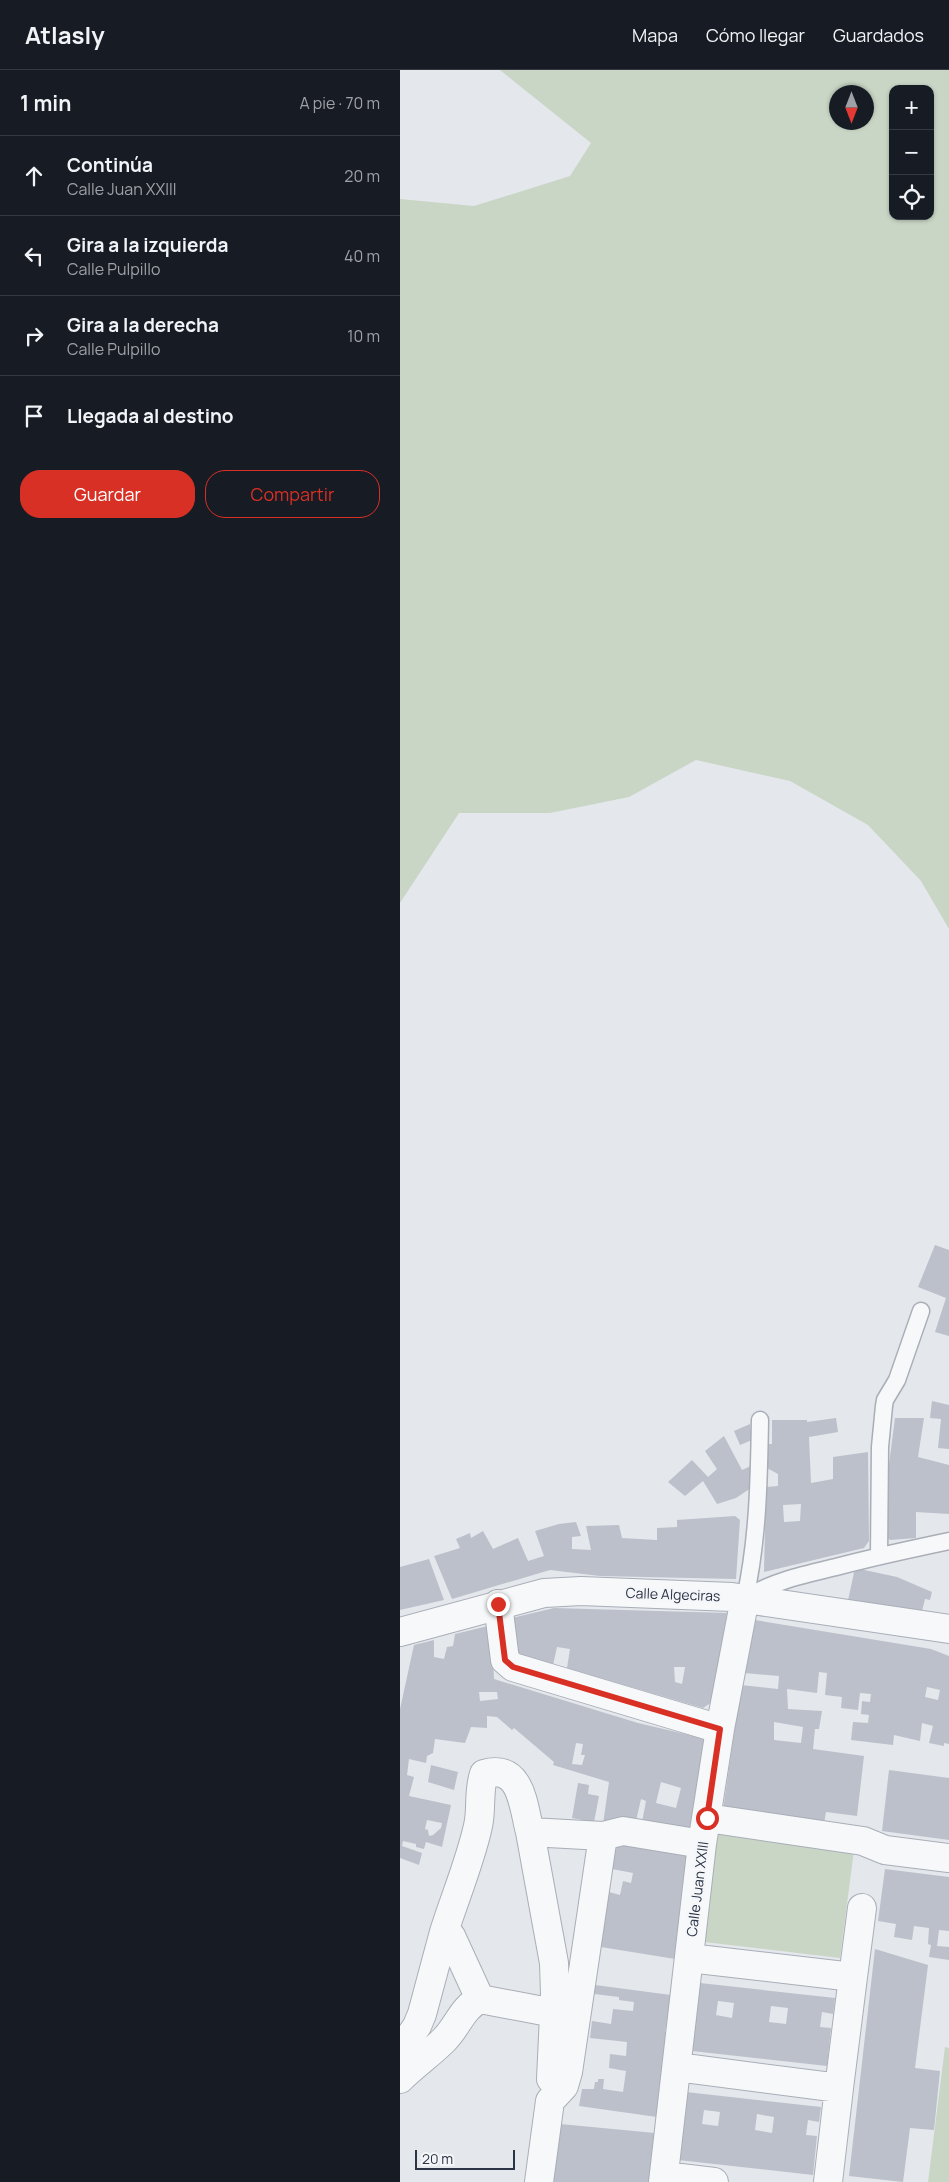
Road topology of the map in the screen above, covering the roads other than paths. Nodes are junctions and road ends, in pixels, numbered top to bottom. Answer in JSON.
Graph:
{"nodes":[{"id":1,"x":921,"y":1311,"type":"dead end"},
{"id":2,"x":760,"y":1420,"type":"dead end"},
{"id":3,"x":949,"y":1542,"type":"edge"},
{"id":4,"x":879,"y":1556,"type":"junction"},
{"id":5,"x":745,"y":1598,"type":"junction"},
{"id":6,"x":498,"y":1604,"type":"junction"},
{"id":7,"x":948,"y":1623,"type":"edge"},
{"id":8,"x":400,"y":1632,"type":"edge"},
{"id":9,"x":720,"y":1729,"type":"junction"},
{"id":10,"x":707,"y":1818,"type":"junction"},
{"id":11,"x":530,"y":1832,"type":"junction"},
{"id":12,"x":603,"y":1836,"type":"junction"},
{"id":13,"x":702,"y":1844,"type":"junction"},
{"id":14,"x":949,"y":1858,"type":"edge"},
{"id":15,"x":862,"y":1908,"type":"dead end"},
{"id":16,"x":444,"y":1932,"type":"junction"},
{"id":17,"x":689,"y":1958,"type":"junction"},
{"id":18,"x":853,"y":1977,"type":"junction"},
{"id":19,"x":480,"y":1999,"type":"junction"},
{"id":20,"x":554,"y":2013,"type":"junction"},
{"id":21,"x":400,"y":2051,"type":"edge"},
{"id":22,"x":677,"y":2067,"type":"junction"},
{"id":23,"x":400,"y":2079,"type":"edge"},
{"id":24,"x":840,"y":2088,"type":"junction"},
{"id":25,"x":550,"y":2101,"type":"junction"},
{"id":26,"x":663,"y":2179,"type":"edge"},
{"id":27,"x":539,"y":2182,"type":"edge"},
{"id":28,"x":714,"y":2182,"type":"edge"},
{"id":29,"x":828,"y":2182,"type":"edge"}],
"edges":[{"from":1,"to":4,"type":"lane"},
{"from":2,"to":5,"type":"lane"},
{"from":3,"to":4,"type":"lane"},
{"from":4,"to":5,"type":"lane"},
{"from":5,"to":6,"type":"street","name":"Calle Algeciras"},
{"from":5,"to":7,"type":"street","name":"Calle Algeciras"},
{"from":5,"to":9,"type":"street","name":"Calle Juan XXIII"},
{"from":6,"to":8,"type":"street","name":"Calle Algeciras"},
{"from":6,"to":9,"type":"street"},
{"from":9,"to":10,"type":"street","name":"Calle Juan XXIII"},
{"from":10,"to":13,"type":"street","name":"Calle Juan XXIII"},
{"from":10,"to":14,"type":"street"},
{"from":11,"to":12,"type":"street"},
{"from":11,"to":16,"type":"street"},
{"from":11,"to":20,"type":"street"},
{"from":12,"to":13,"type":"street"},
{"from":12,"to":25,"type":"street"},
{"from":13,"to":17,"type":"street","name":"Calle Juan XXIII"},
{"from":15,"to":18,"type":"street"},
{"from":16,"to":19,"type":"street"},
{"from":16,"to":21,"type":"street"},
{"from":17,"to":18,"type":"street"},
{"from":17,"to":22,"type":"street","name":"Calle Juan XXIII"},
{"from":18,"to":24,"type":"street"},
{"from":19,"to":20,"type":"street"},
{"from":19,"to":23,"type":"street"},
{"from":20,"to":25,"type":"street"},
{"from":22,"to":24,"type":"street"},
{"from":22,"to":26,"type":"street","name":"Calle Juan XXIII"},
{"from":24,"to":29,"type":"street"},
{"from":25,"to":27,"type":"street"},
{"from":26,"to":28,"type":"street"}]}
